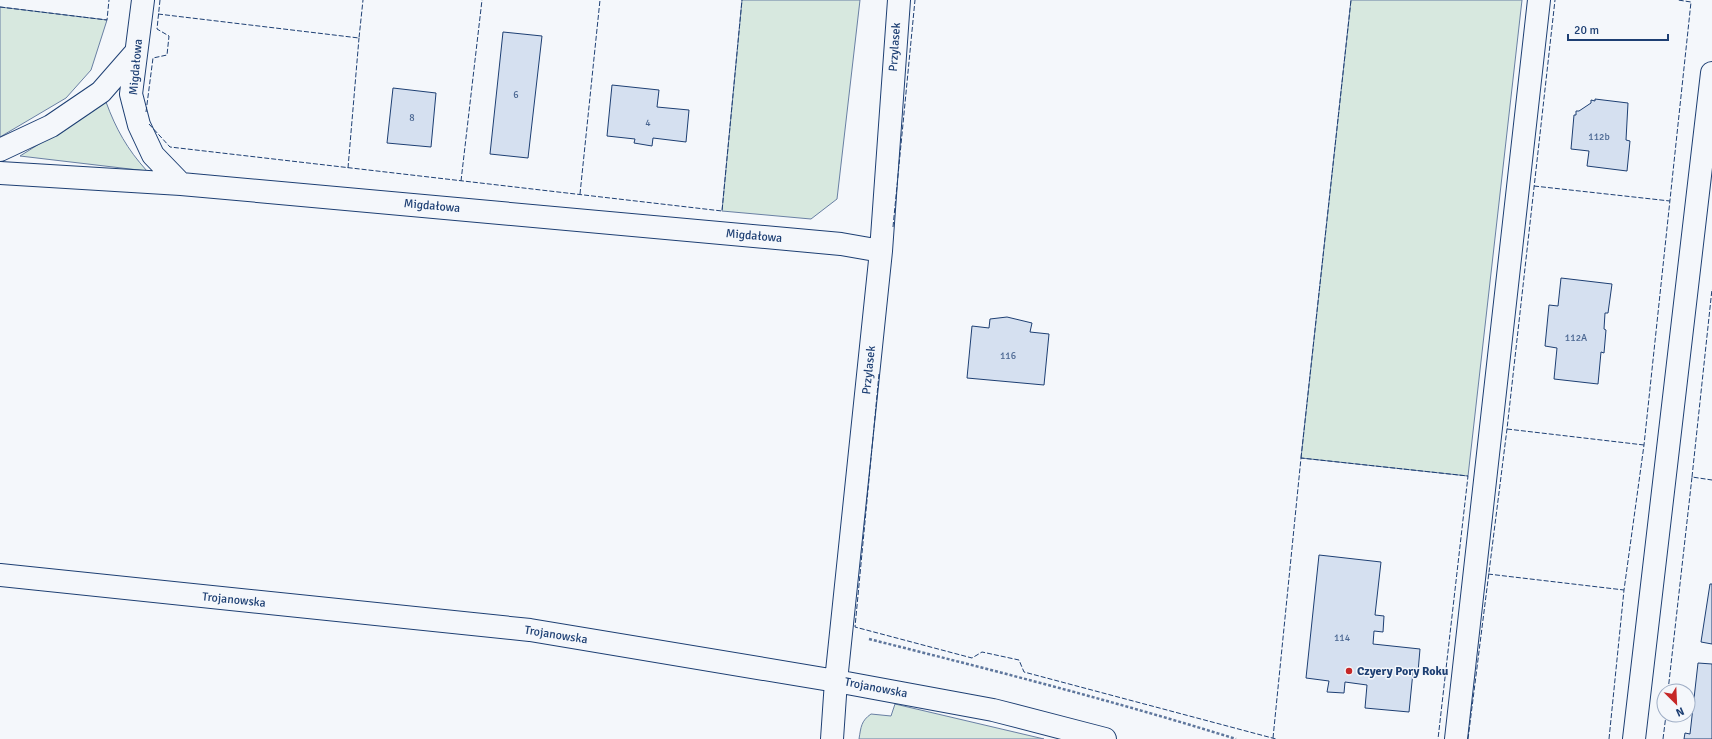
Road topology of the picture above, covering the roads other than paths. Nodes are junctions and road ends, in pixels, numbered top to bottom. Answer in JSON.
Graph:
{"nodes":[{"id":1,"x":143,"y":0,"type":"edge"},
{"id":2,"x":899,"y":0,"type":"edge"},
{"id":3,"x":1539,"y":0,"type":"edge"},
{"id":4,"x":136,"y":52,"type":"junction"},
{"id":5,"x":1712,"y":73,"type":"edge"},
{"id":6,"x":0,"y":150,"type":"edge"},
{"id":7,"x":0,"y":173,"type":"edge"},
{"id":8,"x":181,"y":184,"type":"junction"},
{"id":9,"x":881,"y":251,"type":"junction"},
{"id":10,"x":0,"y":575,"type":"edge"},
{"id":11,"x":836,"y":681,"type":"junction"},
{"id":12,"x":832,"y":739,"type":"edge"},
{"id":13,"x":1105,"y":739,"type":"edge"},
{"id":14,"x":1456,"y":739,"type":"edge"},
{"id":15,"x":1634,"y":739,"type":"edge"}],
"edges":[{"from":1,"to":4,"type":"street","name":"Migdałowa"},
{"from":2,"to":9,"type":"street","name":"Przylasek"},
{"from":3,"to":14,"type":"street"},
{"from":4,"to":6,"type":"street"},
{"from":4,"to":8,"type":"street","name":"Migdałowa"},
{"from":5,"to":15,"type":"street"},
{"from":7,"to":8,"type":"street"},
{"from":8,"to":9,"type":"street","name":"Migdałowa"},
{"from":9,"to":11,"type":"street","name":"Przylasek"},
{"from":10,"to":11,"type":"street","name":"Trojanowska"},
{"from":11,"to":12,"type":"street","name":"Przylasek"},
{"from":11,"to":13,"type":"street","name":"Trojanowska"}]}
